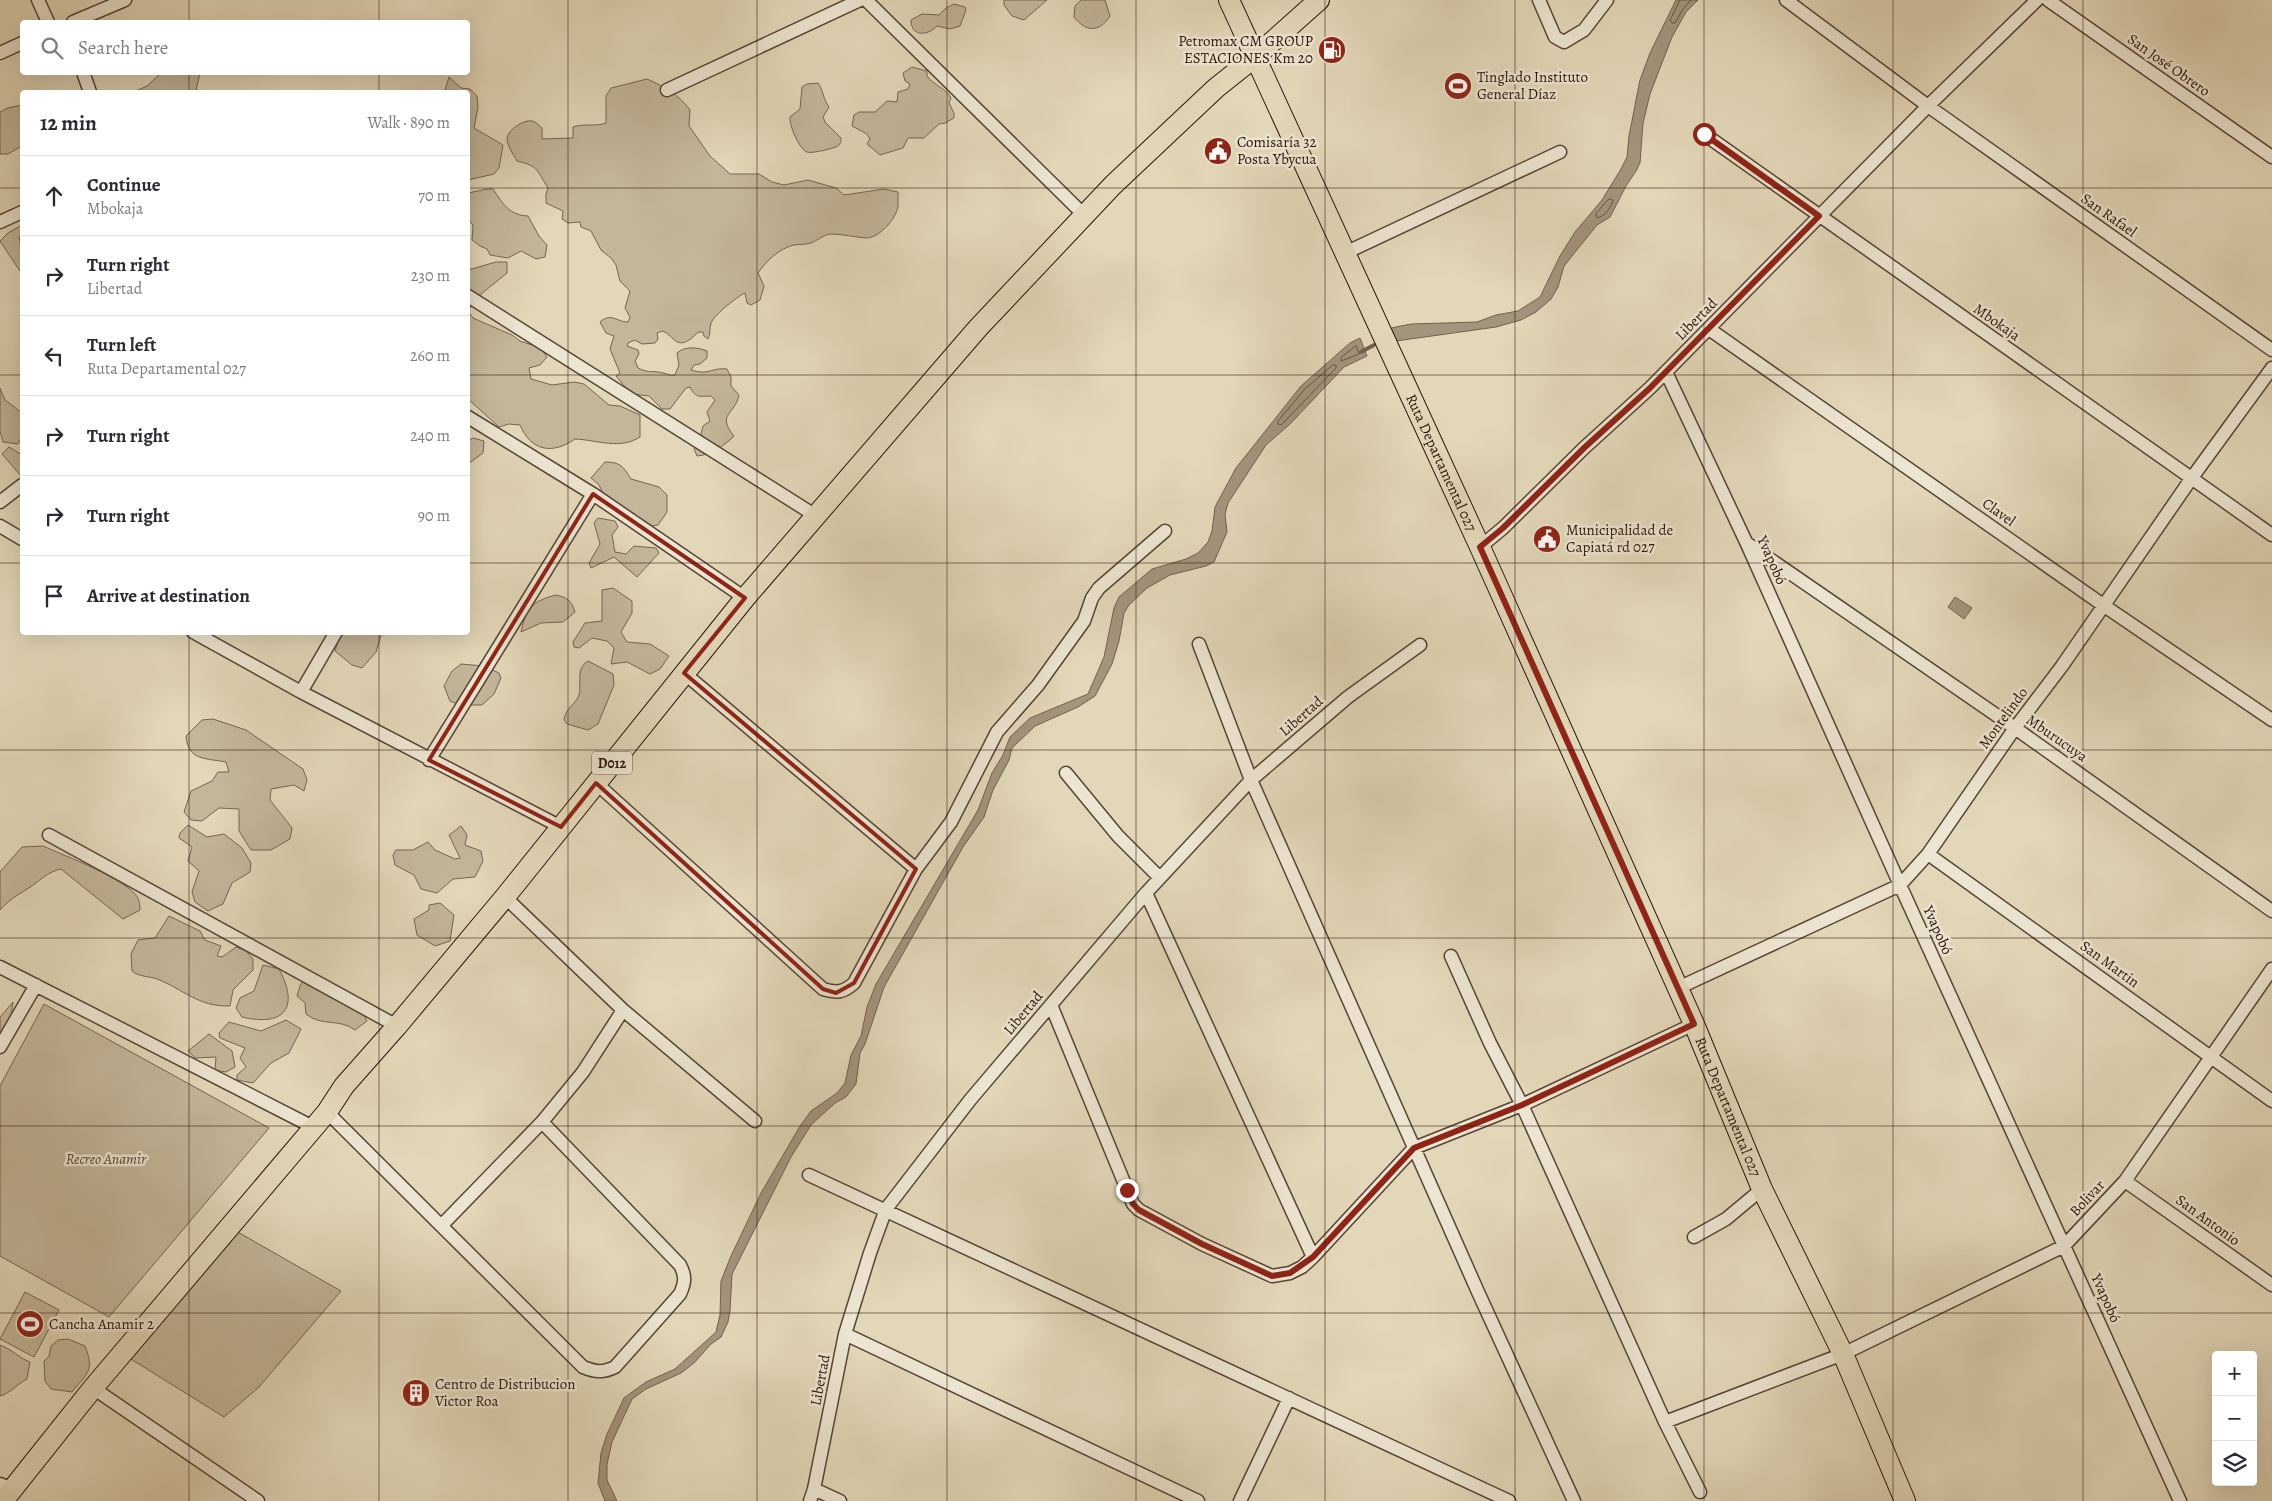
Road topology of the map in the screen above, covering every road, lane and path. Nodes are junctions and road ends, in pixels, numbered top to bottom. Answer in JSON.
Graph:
{"nodes":[{"id":1,"x":38,"y":0,"type":"edge"},
{"id":2,"x":125,"y":0,"type":"edge"},
{"id":3,"x":860,"y":0,"type":"edge"},
{"id":4,"x":866,"y":0,"type":"edge"},
{"id":5,"x":1229,"y":0,"type":"edge"},
{"id":6,"x":1319,"y":0,"type":"edge"},
{"id":7,"x":1539,"y":0,"type":"edge"},
{"id":8,"x":1607,"y":0,"type":"edge"},
{"id":9,"x":1786,"y":0,"type":"edge"},
{"id":10,"x":2036,"y":0,"type":"edge"},
{"id":11,"x":2048,"y":0,"type":"edge"},
{"id":12,"x":47,"y":20,"type":"edge"},
{"id":13,"x":78,"y":20,"type":"edge"},
{"id":14,"x":20,"y":44,"type":"edge"},
{"id":15,"x":0,"y":53,"type":"edge"},
{"id":16,"x":1255,"y":57,"type":"junction"},
{"id":17,"x":84,"y":75,"type":"edge"},
{"id":18,"x":89,"y":90,"type":"edge"},
{"id":19,"x":667,"y":90,"type":"dead end"},
{"id":20,"x":1928,"y":106,"type":"junction"},
{"id":21,"x":1704,"y":134,"type":"dead end"},
{"id":22,"x":1560,"y":152,"type":"dead end"},
{"id":23,"x":2272,"y":157,"type":"edge"},
{"id":24,"x":20,"y":213,"type":"edge"},
{"id":25,"x":1084,"y":215,"type":"junction"},
{"id":26,"x":1819,"y":216,"type":"junction"},
{"id":27,"x":0,"y":222,"type":"edge"},
{"id":28,"x":1345,"y":253,"type":"junction"},
{"id":29,"x":470,"y":297,"type":"edge"},
{"id":30,"x":1709,"y":329,"type":"junction"},
{"id":31,"x":2272,"y":350,"type":"edge"},
{"id":32,"x":2272,"y":368,"type":"edge"},
{"id":33,"x":1666,"y":372,"type":"junction"},
{"id":34,"x":470,"y":419,"type":"edge"},
{"id":35,"x":2191,"y":478,"type":"junction"},
{"id":36,"x":20,"y":487,"type":"edge"},
{"id":37,"x":593,"y":494,"type":"junction"},
{"id":38,"x":0,"y":502,"type":"edge"},
{"id":39,"x":816,"y":516,"type":"junction"},
{"id":40,"x":0,"y":526,"type":"edge"},
{"id":41,"x":1165,"y":531,"type":"dead end"},
{"id":42,"x":2272,"y":535,"type":"edge"},
{"id":43,"x":20,"y":538,"type":"edge"},
{"id":44,"x":1747,"y":544,"type":"junction"},
{"id":45,"x":1480,"y":547,"type":"junction"},
{"id":46,"x":745,"y":598,"type":"junction"},
{"id":47,"x":2103,"y":606,"type":"junction"},
{"id":48,"x":198,"y":635,"type":"edge"},
{"id":49,"x":334,"y":635,"type":"edge"},
{"id":50,"x":1199,"y":644,"type":"dead end"},
{"id":51,"x":1420,"y":645,"type":"dead end"},
{"id":52,"x":684,"y":674,"type":"junction"},
{"id":53,"x":301,"y":692,"type":"junction"},
{"id":54,"x":2272,"y":720,"type":"edge"},
{"id":55,"x":2015,"y":728,"type":"junction"},
{"id":56,"x":430,"y":760,"type":"junction"},
{"id":57,"x":1066,"y":772,"type":"dead end"},
{"id":58,"x":1252,"y":780,"type":"junction"},
{"id":59,"x":596,"y":783,"type":"junction"},
{"id":60,"x":561,"y":827,"type":"junction"},
{"id":61,"x":49,"y":835,"type":"dead end"},
{"id":62,"x":1928,"y":854,"type":"junction"},
{"id":63,"x":916,"y":869,"type":"junction"},
{"id":64,"x":1160,"y":878,"type":"junction"},
{"id":65,"x":1900,"y":885,"type":"junction"},
{"id":66,"x":1146,"y":894,"type":"junction"},
{"id":67,"x":505,"y":897,"type":"junction"},
{"id":68,"x":2272,"y":911,"type":"edge"},
{"id":69,"x":1450,"y":956,"type":"dead end"},
{"id":70,"x":0,"y":967,"type":"edge"},
{"id":71,"x":2272,"y":969,"type":"edge"},
{"id":72,"x":36,"y":985,"type":"junction"},
{"id":73,"x":1678,"y":988,"type":"junction"},
{"id":74,"x":1051,"y":1005,"type":"junction"},
{"id":75,"x":623,"y":1010,"type":"junction"},
{"id":76,"x":1694,"y":1024,"type":"junction"},
{"id":77,"x":397,"y":1026,"type":"junction"},
{"id":78,"x":0,"y":1048,"type":"edge"},
{"id":79,"x":2212,"y":1057,"type":"junction"},
{"id":80,"x":2272,"y":1101,"type":"edge"},
{"id":81,"x":1522,"y":1105,"type":"junction"},
{"id":82,"x":327,"y":1112,"type":"junction"},
{"id":83,"x":755,"y":1121,"type":"dead end"},
{"id":84,"x":542,"y":1122,"type":"junction"},
{"id":85,"x":313,"y":1127,"type":"junction"},
{"id":86,"x":1414,"y":1148,"type":"junction"},
{"id":87,"x":809,"y":1175,"type":"dead end"},
{"id":88,"x":2125,"y":1181,"type":"junction"},
{"id":89,"x":1762,"y":1189,"type":"junction"},
{"id":90,"x":886,"y":1209,"type":"junction"},
{"id":91,"x":442,"y":1225,"type":"junction"},
{"id":92,"x":1694,"y":1237,"type":"dead end"},
{"id":93,"x":2064,"y":1246,"type":"junction"},
{"id":94,"x":1313,"y":1257,"type":"junction"},
{"id":95,"x":2272,"y":1285,"type":"edge"},
{"id":96,"x":845,"y":1334,"type":"junction"},
{"id":97,"x":1843,"y":1354,"type":"junction"},
{"id":98,"x":93,"y":1388,"type":"junction"},
{"id":99,"x":1289,"y":1398,"type":"junction"},
{"id":100,"x":1665,"y":1422,"type":"junction"},
{"id":101,"x":814,"y":1489,"type":"junction"},
{"id":102,"x":5,"y":1492,"type":"edge"},
{"id":103,"x":1700,"y":1492,"type":"dead end"},
{"id":104,"x":258,"y":1501,"type":"edge"},
{"id":105,"x":810,"y":1501,"type":"edge"},
{"id":106,"x":840,"y":1501,"type":"edge"},
{"id":107,"x":1198,"y":1501,"type":"edge"},
{"id":108,"x":1240,"y":1501,"type":"edge"},
{"id":109,"x":1509,"y":1501,"type":"edge"},
{"id":110,"x":1574,"y":1501,"type":"edge"},
{"id":111,"x":1905,"y":1501,"type":"edge"},
{"id":112,"x":2180,"y":1501,"type":"edge"}],
"edges":[{"from":1,"to":12,"type":"street"},
{"from":2,"to":13,"type":"street"},
{"from":3,"to":19,"type":"street"},
{"from":4,"to":25,"type":"street"},
{"from":5,"to":16,"type":"main road","name":"Ruta Departamental 027"},
{"from":6,"to":16,"type":"main road","number":"D012"},
{"from":7,"to":8,"type":"street"},
{"from":9,"to":20,"type":"street","name":"San Rafael"},
{"from":10,"to":20,"type":"street","name":"Libertad"},
{"from":11,"to":23,"type":"street","name":"San José Obrero"},
{"from":14,"to":15,"type":"street"},
{"from":16,"to":25,"type":"main road","number":"D012"},
{"from":16,"to":28,"type":"main road","name":"Ruta Departamental 027"},
{"from":17,"to":18,"type":"street"},
{"from":20,"to":26,"type":"street","name":"Libertad"},
{"from":20,"to":31,"type":"street","name":"San Rafael"},
{"from":21,"to":26,"type":"street","name":"Mbokaja"},
{"from":22,"to":28,"type":"street"},
{"from":24,"to":27,"type":"street"},
{"from":25,"to":39,"type":"main road","number":"D012"},
{"from":26,"to":30,"type":"street","name":"Libertad"},
{"from":26,"to":35,"type":"street","name":"Mbokaja"},
{"from":28,"to":45,"type":"main road","name":"Ruta Departamental 027"},
{"from":29,"to":39,"type":"street"},
{"from":30,"to":33,"type":"street","name":"Libertad"},
{"from":30,"to":47,"type":"street","name":"Clavel"},
{"from":32,"to":35,"type":"street","name":"Montelindo"},
{"from":33,"to":44,"type":"street","name":"Yvapobó"},
{"from":33,"to":45,"type":"street","name":"Libertad"},
{"from":34,"to":37,"type":"street"},
{"from":35,"to":42,"type":"street","name":"Mbokaja"},
{"from":35,"to":47,"type":"street","name":"Montelindo"},
{"from":36,"to":38,"type":"street"},
{"from":37,"to":46,"type":"street"},
{"from":37,"to":56,"type":"street"},
{"from":39,"to":46,"type":"main road","number":"D012"},
{"from":40,"to":43,"type":"street"},
{"from":41,"to":63,"type":"street"},
{"from":44,"to":55,"type":"street","name":"Mburucuya"},
{"from":44,"to":65,"type":"street","name":"Yvapobó"},
{"from":45,"to":73,"type":"main road","name":"Ruta Departamental 027"},
{"from":46,"to":52,"type":"main road","number":"D012"},
{"from":47,"to":54,"type":"street","name":"Clavel"},
{"from":47,"to":55,"type":"street","name":"Montelindo"},
{"from":48,"to":53,"type":"street"},
{"from":49,"to":53,"type":"street"},
{"from":50,"to":58,"type":"street"},
{"from":51,"to":58,"type":"street","name":"Libertad"},
{"from":52,"to":59,"type":"main road","number":"D012"},
{"from":52,"to":63,"type":"street"},
{"from":53,"to":56,"type":"street"},
{"from":55,"to":62,"type":"street","name":"Montelindo"},
{"from":55,"to":68,"type":"street","name":"Mburucuya"},
{"from":56,"to":60,"type":"street"},
{"from":57,"to":64,"type":"street"},
{"from":58,"to":64,"type":"street","name":"Libertad"},
{"from":58,"to":86,"type":"street"},
{"from":59,"to":60,"type":"main road","number":"D012"},
{"from":59,"to":63,"type":"street"},
{"from":60,"to":67,"type":"main road","number":"D012"},
{"from":61,"to":77,"type":"street"},
{"from":62,"to":65,"type":"street","name":"Montelindo"},
{"from":62,"to":79,"type":"street","name":"San Martin"},
{"from":64,"to":66,"type":"street","name":"Libertad"},
{"from":65,"to":73,"type":"street","name":"Montelindo"},
{"from":65,"to":93,"type":"street","name":"Yvapobó"},
{"from":66,"to":74,"type":"street","name":"Libertad"},
{"from":66,"to":94,"type":"street"},
{"from":67,"to":75,"type":"street"},
{"from":67,"to":77,"type":"main road","number":"D012"},
{"from":69,"to":81,"type":"street"},
{"from":70,"to":72,"type":"street"},
{"from":71,"to":79,"type":"street","name":"Bolivar"},
{"from":72,"to":78,"type":"street"},
{"from":72,"to":85,"type":"street"},
{"from":73,"to":76,"type":"main road","name":"Ruta Departamental 027"},
{"from":74,"to":90,"type":"street","name":"Libertad"},
{"from":74,"to":94,"type":"street"},
{"from":75,"to":83,"type":"street"},
{"from":75,"to":84,"type":"street"},
{"from":76,"to":81,"type":"street"},
{"from":76,"to":89,"type":"main road","name":"Ruta Departamental 027"},
{"from":77,"to":82,"type":"main road","number":"D012"},
{"from":79,"to":80,"type":"street","name":"San Martin"},
{"from":79,"to":88,"type":"street","name":"Bolivar"},
{"from":81,"to":86,"type":"street"},
{"from":81,"to":100,"type":"street"},
{"from":82,"to":85,"type":"main road","number":"D012"},
{"from":82,"to":91,"type":"street"},
{"from":84,"to":91,"type":"street"},
{"from":84,"to":91,"type":"street"},
{"from":85,"to":98,"type":"main road","number":"D012"},
{"from":86,"to":94,"type":"street"},
{"from":86,"to":110,"type":"street"},
{"from":87,"to":90,"type":"street"},
{"from":88,"to":93,"type":"street","name":"Bolivar"},
{"from":88,"to":95,"type":"street","name":"San Antonio"},
{"from":89,"to":92,"type":"street"},
{"from":89,"to":97,"type":"main road","name":"Ruta Departamental 027"},
{"from":90,"to":96,"type":"street","name":"Libertad"},
{"from":90,"to":99,"type":"street"},
{"from":93,"to":97,"type":"street","name":"Bolivar"},
{"from":93,"to":112,"type":"street","name":"Yvapobó"},
{"from":96,"to":101,"type":"street","name":"Libertad"},
{"from":96,"to":107,"type":"street"},
{"from":97,"to":100,"type":"street","name":"Bolivar"},
{"from":97,"to":111,"type":"main road","name":"Ruta Departamental 027"},
{"from":98,"to":102,"type":"main road","number":"D012"},
{"from":98,"to":104,"type":"street"},
{"from":99,"to":108,"type":"street"},
{"from":99,"to":109,"type":"street"},
{"from":100,"to":103,"type":"street"},
{"from":101,"to":105,"type":"street","name":"Libertad"},
{"from":101,"to":106,"type":"street"}]}
